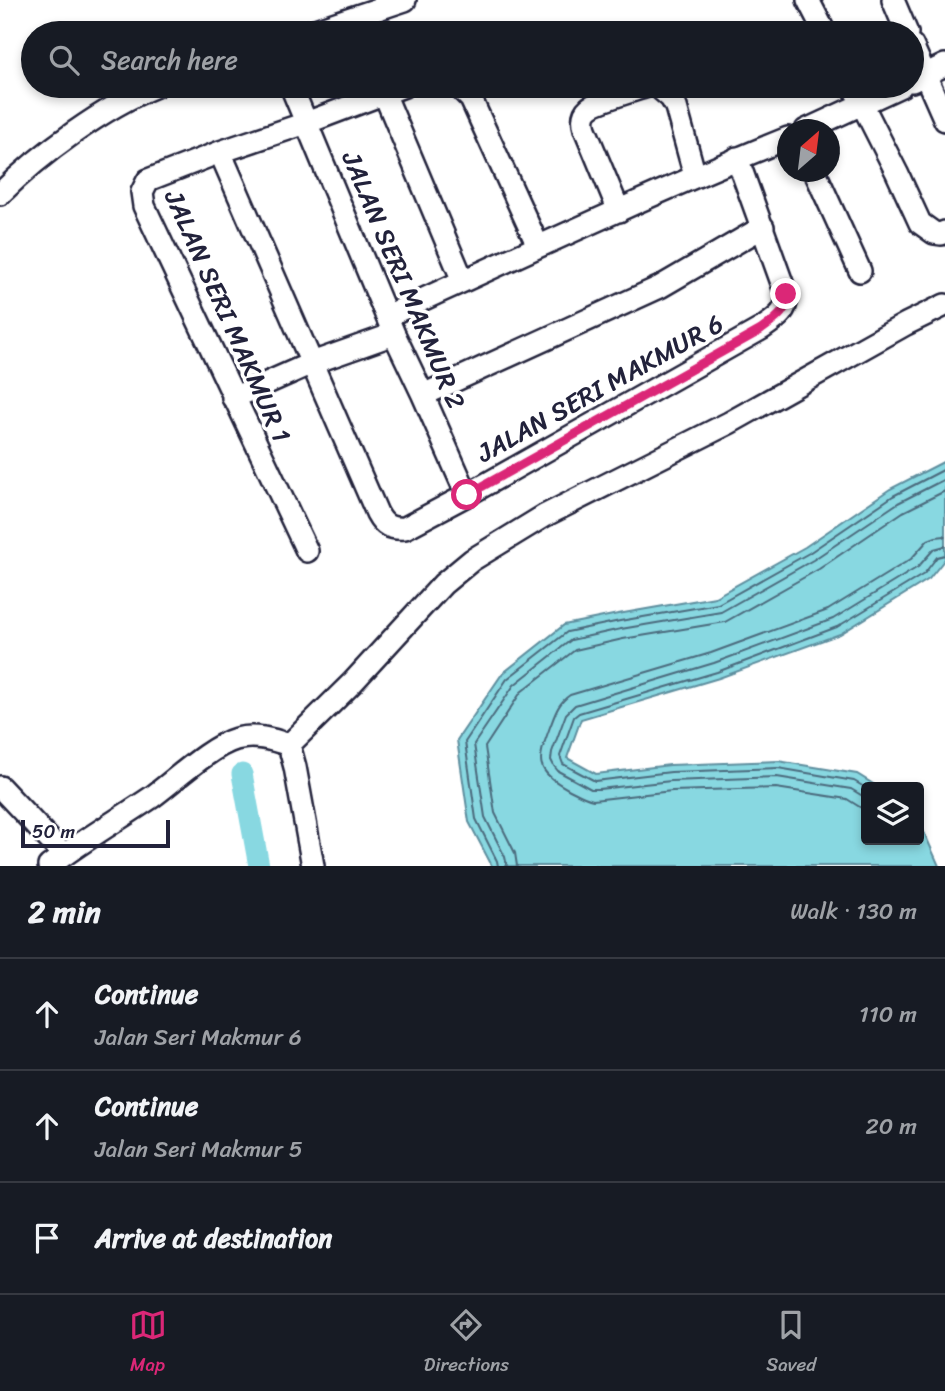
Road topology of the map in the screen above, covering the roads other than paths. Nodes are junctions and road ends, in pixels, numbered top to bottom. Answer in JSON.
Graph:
{"nodes":[{"id":1,"x":405,"y":0,"type":"edge"},
{"id":2,"x":808,"y":0,"type":"edge"},
{"id":3,"x":893,"y":0,"type":"edge"},
{"id":4,"x":342,"y":21,"type":"edge"},
{"id":5,"x":819,"y":21,"type":"edge"},
{"id":6,"x":902,"y":21,"type":"edge"},
{"id":7,"x":945,"y":65,"type":"edge"},
{"id":8,"x":924,"y":75,"type":"edge"},
{"id":9,"x":924,"y":87,"type":"edge"},
{"id":10,"x":133,"y":98,"type":"edge"},
{"id":11,"x":296,"y":98,"type":"edge"},
{"id":12,"x":371,"y":98,"type":"edge"},
{"id":13,"x":386,"y":98,"type":"edge"},
{"id":14,"x":470,"y":98,"type":"edge"},
{"id":15,"x":615,"y":98,"type":"edge"},
{"id":16,"x":671,"y":98,"type":"edge"},
{"id":17,"x":852,"y":98,"type":"edge"},
{"id":18,"x":860,"y":98,"type":"edge"},
{"id":19,"x":822,"y":119,"type":"edge"},
{"id":20,"x":945,"y":120,"type":"edge"},
{"id":21,"x":306,"y":123,"type":"junction"},
{"id":22,"x":777,"y":142,"type":"edge"},
{"id":23,"x":220,"y":152,"type":"junction"},
{"id":24,"x":737,"y":158,"type":"junction"},
{"id":25,"x":695,"y":176,"type":"junction"},
{"id":26,"x":820,"y":182,"type":"edge"},
{"id":27,"x":0,"y":194,"type":"edge"},
{"id":28,"x":619,"y":211,"type":"junction"},
{"id":29,"x":762,"y":227,"type":"junction"},
{"id":30,"x":943,"y":233,"type":"edge"},
{"id":31,"x":538,"y":246,"type":"junction"},
{"id":32,"x":860,"y":271,"type":"dead end"},
{"id":33,"x":463,"y":281,"type":"junction"},
{"id":34,"x":945,"y":305,"type":"edge"},
{"id":35,"x":390,"y":325,"type":"junction"},
{"id":36,"x":312,"y":363,"type":"junction"},
{"id":37,"x":423,"y":395,"type":"junction"},
{"id":38,"x":233,"y":398,"type":"junction"},
{"id":39,"x":467,"y":495,"type":"junction"},
{"id":40,"x":307,"y":551,"type":"dead end"},
{"id":41,"x":289,"y":745,"type":"junction"},
{"id":42,"x":0,"y":787,"type":"edge"},
{"id":43,"x":57,"y":860,"type":"edge"},
{"id":44,"x":313,"y":866,"type":"edge"}],
"edges":[{"from":1,"to":4,"type":"street"},
{"from":2,"to":5,"type":"street"},
{"from":3,"to":6,"type":"street"},
{"from":7,"to":8,"type":"street"},
{"from":9,"to":20,"type":"street"},
{"from":10,"to":27,"type":"street"},
{"from":11,"to":21,"type":"street","name":"JALAN SERI MAKMUR 2"},
{"from":12,"to":21,"type":"street","name":"JALAN SERI MAKMUR 1"},
{"from":13,"to":33,"type":"street"},
{"from":14,"to":31,"type":"street"},
{"from":15,"to":28,"type":"street"},
{"from":16,"to":25,"type":"street"},
{"from":17,"to":19,"type":"street"},
{"from":18,"to":30,"type":"street"},
{"from":21,"to":23,"type":"street","name":"JALAN SERI MAKMUR 1"},
{"from":21,"to":35,"type":"street","name":"JALAN SERI MAKMUR 2"},
{"from":22,"to":24,"type":"street"},
{"from":23,"to":36,"type":"street"},
{"from":23,"to":38,"type":"street","name":"JALAN SERI MAKMUR 1"},
{"from":24,"to":25,"type":"street"},
{"from":24,"to":29,"type":"street"},
{"from":25,"to":28,"type":"street"},
{"from":26,"to":32,"type":"street"},
{"from":28,"to":31,"type":"street"},
{"from":29,"to":37,"type":"street"},
{"from":29,"to":39,"type":"street","name":"JALAN SERI MAKMUR 6"},
{"from":31,"to":33,"type":"street"},
{"from":33,"to":35,"type":"street"},
{"from":34,"to":41,"type":"street"},
{"from":35,"to":36,"type":"street"},
{"from":35,"to":37,"type":"street","name":"JALAN SERI MAKMUR 2"},
{"from":36,"to":38,"type":"street"},
{"from":36,"to":39,"type":"street","name":"JALAN SERI MAKMUR 6"},
{"from":37,"to":39,"type":"street","name":"JALAN SERI MAKMUR 2"},
{"from":38,"to":40,"type":"street","name":"JALAN SERI MAKMUR 1"},
{"from":41,"to":43,"type":"street"},
{"from":41,"to":44,"type":"street"},
{"from":42,"to":43,"type":"street"}]}
